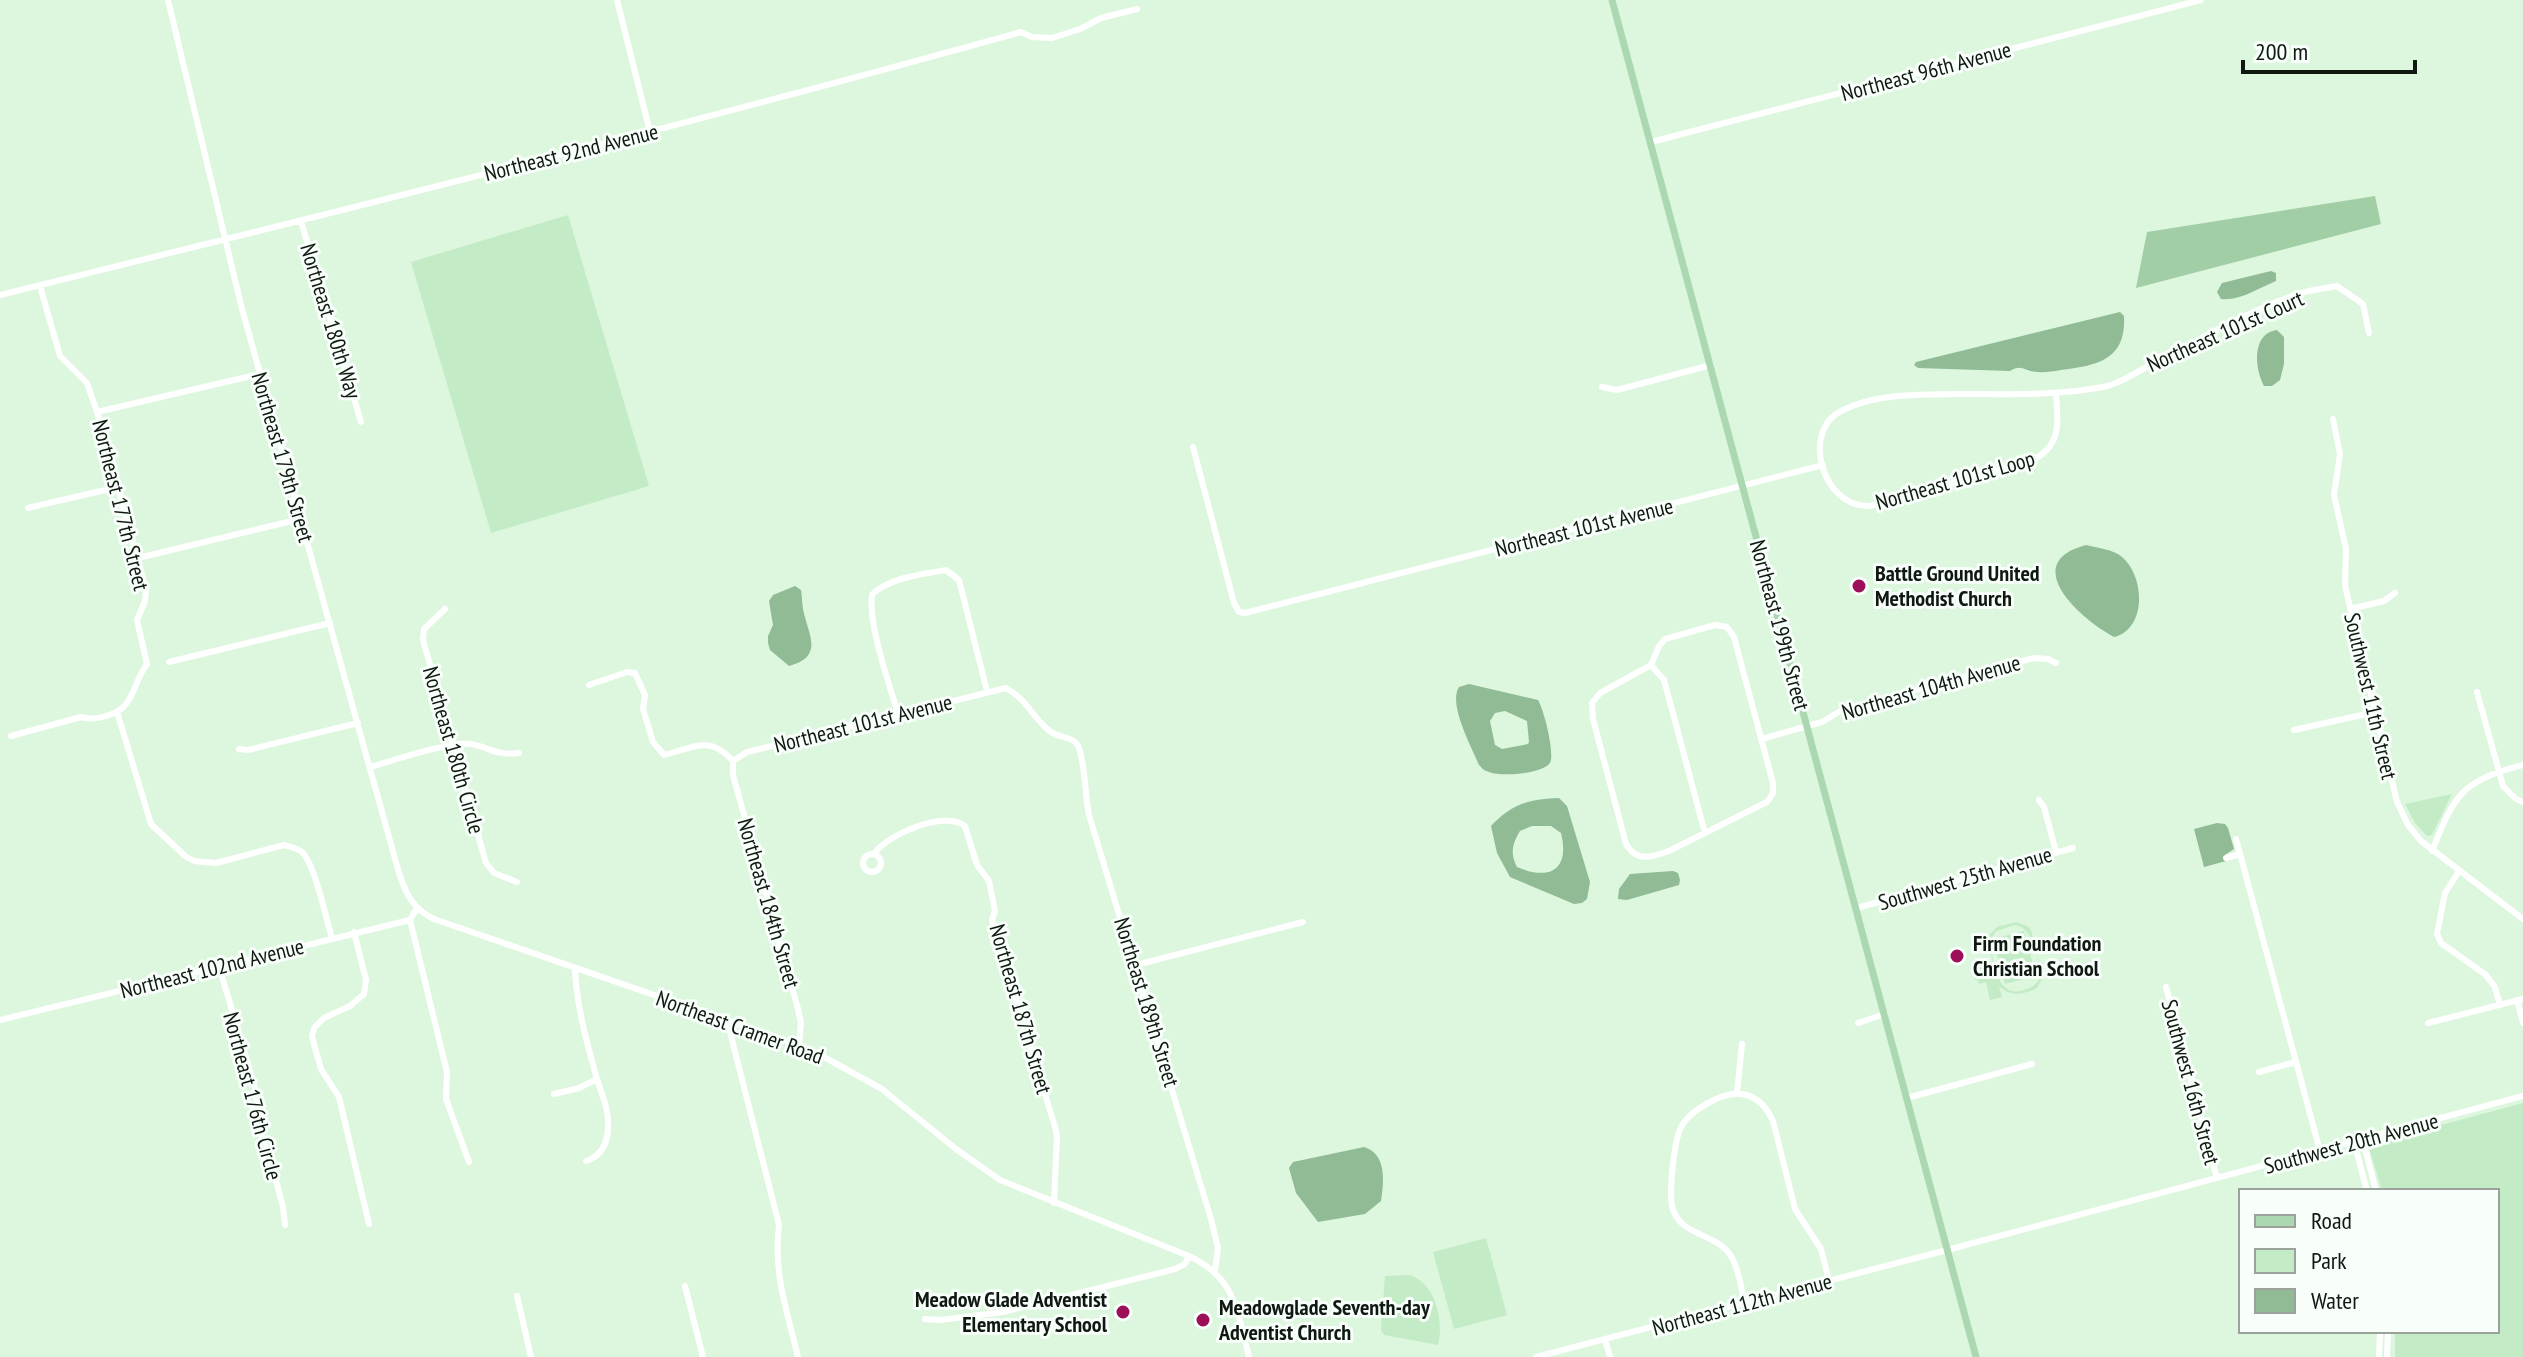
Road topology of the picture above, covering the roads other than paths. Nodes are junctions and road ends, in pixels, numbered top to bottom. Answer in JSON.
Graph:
{"nodes":[{"id":1,"x":168,"y":0,"type":"edge"},
{"id":2,"x":617,"y":0,"type":"edge"},
{"id":3,"x":1612,"y":0,"type":"edge"},
{"id":4,"x":2201,"y":0,"type":"edge"},
{"id":5,"x":1137,"y":9,"type":"dead end"},
{"id":6,"x":650,"y":132,"type":"junction"},
{"id":7,"x":1651,"y":142,"type":"junction"},
{"id":8,"x":301,"y":221,"type":"junction"},
{"id":9,"x":226,"y":241,"type":"junction"},
{"id":10,"x":40,"y":286,"type":"junction"},
{"id":11,"x":0,"y":295,"type":"edge"},
{"id":12,"x":2369,"y":333,"type":"dead end"},
{"id":13,"x":1711,"y":365,"type":"junction"},
{"id":14,"x":260,"y":374,"type":"junction"},
{"id":15,"x":1602,"y":387,"type":"dead end"},
{"id":16,"x":2056,"y":394,"type":"junction"},
{"id":17,"x":97,"y":412,"type":"junction"},
{"id":18,"x":2333,"y":419,"type":"dead end"},
{"id":19,"x":361,"y":422,"type":"dead end"},
{"id":20,"x":1193,"y":447,"type":"dead end"},
{"id":21,"x":1823,"y":465,"type":"junction"},
{"id":22,"x":118,"y":487,"type":"junction"},
{"id":23,"x":1743,"y":487,"type":"junction"},
{"id":24,"x":28,"y":508,"type":"dead end"},
{"id":25,"x":300,"y":519,"type":"junction"},
{"id":26,"x":138,"y":558,"type":"junction"},
{"id":27,"x":2395,"y":593,"type":"dead end"},
{"id":28,"x":445,"y":609,"type":"dead end"},
{"id":29,"x":2350,"y":609,"type":"junction"},
{"id":30,"x":330,"y":623,"type":"junction"},
{"id":31,"x":169,"y":662,"type":"dead end"},
{"id":32,"x":2056,"y":663,"type":"dead end"},
{"id":33,"x":1651,"y":665,"type":"junction"},
{"id":34,"x":589,"y":685,"type":"dead end"},
{"id":35,"x":991,"y":690,"type":"junction"},
{"id":36,"x":2477,"y":692,"type":"dead end"},
{"id":37,"x":117,"y":712,"type":"junction"},
{"id":38,"x":2375,"y":712,"type":"junction"},
{"id":39,"x":898,"y":714,"type":"junction"},
{"id":40,"x":358,"y":723,"type":"junction"},
{"id":41,"x":1807,"y":726,"type":"junction"},
{"id":42,"x":2294,"y":730,"type":"dead end"},
{"id":43,"x":11,"y":736,"type":"dead end"},
{"id":44,"x":1762,"y":739,"type":"junction"},
{"id":45,"x":452,"y":745,"type":"junction"},
{"id":46,"x":239,"y":749,"type":"dead end"},
{"id":47,"x":519,"y":753,"type":"dead end"},
{"id":48,"x":733,"y":761,"type":"junction"},
{"id":49,"x":2523,"y":765,"type":"edge"},
{"id":50,"x":370,"y":767,"type":"junction"},
{"id":51,"x":2499,"y":771,"type":"junction"},
{"id":52,"x":2039,"y":800,"type":"dead end"},
{"id":53,"x":2523,"y":802,"type":"edge"},
{"id":54,"x":1705,"y":833,"type":"junction"},
{"id":55,"x":2236,"y":839,"type":"dead end"},
{"id":56,"x":2073,"y":848,"type":"dead end"},
{"id":57,"x":2432,"y":851,"type":"junction"},
{"id":58,"x":2056,"y":852,"type":"junction"},
{"id":59,"x":874,"y":854,"type":"dead end"},
{"id":60,"x":2240,"y":854,"type":"junction"},
{"id":61,"x":2226,"y":858,"type":"dead end"},
{"id":62,"x":2459,"y":871,"type":"junction"},
{"id":63,"x":517,"y":882,"type":"dead end"},
{"id":64,"x":417,"y":908,"type":"junction"},
{"id":65,"x":1857,"y":908,"type":"junction"},
{"id":66,"x":2523,"y":919,"type":"edge"},
{"id":67,"x":410,"y":920,"type":"junction"},
{"id":68,"x":1303,"y":922,"type":"dead end"},
{"id":69,"x":354,"y":932,"type":"junction"},
{"id":70,"x":332,"y":938,"type":"junction"},
{"id":71,"x":1136,"y":965,"type":"junction"},
{"id":72,"x":219,"y":966,"type":"junction"},
{"id":73,"x":575,"y":968,"type":"junction"},
{"id":74,"x":2166,"y":987,"type":"dead end"},
{"id":75,"x":2520,"y":999,"type":"edge"},
{"id":76,"x":2500,"y":1005,"type":"junction"},
{"id":77,"x":1885,"y":1014,"type":"junction"},
{"id":78,"x":0,"y":1020,"type":"edge"},
{"id":79,"x":727,"y":1020,"type":"junction"},
{"id":80,"x":1858,"y":1023,"type":"dead end"},
{"id":81,"x":2428,"y":1023,"type":"dead end"},
{"id":82,"x":2523,"y":1023,"type":"edge"},
{"id":83,"x":1742,"y":1044,"type":"dead end"},
{"id":84,"x":799,"y":1045,"type":"junction"},
{"id":85,"x":2296,"y":1062,"type":"junction"},
{"id":86,"x":2032,"y":1064,"type":"dead end"},
{"id":87,"x":2259,"y":1072,"type":"dead end"},
{"id":88,"x":597,"y":1079,"type":"junction"},
{"id":89,"x":1737,"y":1093,"type":"junction"},
{"id":90,"x":554,"y":1094,"type":"dead end"},
{"id":91,"x":2523,"y":1096,"type":"edge"},
{"id":92,"x":1907,"y":1098,"type":"junction"},
{"id":93,"x":2363,"y":1140,"type":"junction"},
{"id":94,"x":2354,"y":1142,"type":"junction"},
{"id":95,"x":2320,"y":1151,"type":"junction"},
{"id":96,"x":586,"y":1161,"type":"dead end"},
{"id":97,"x":469,"y":1162,"type":"dead end"},
{"id":98,"x":2217,"y":1178,"type":"junction"},
{"id":99,"x":2366,"y":1189,"type":"edge"},
{"id":100,"x":2375,"y":1189,"type":"edge"},
{"id":101,"x":1054,"y":1203,"type":"junction"},
{"id":102,"x":369,"y":1224,"type":"dead end"},
{"id":103,"x":285,"y":1225,"type":"dead end"},
{"id":104,"x":1947,"y":1250,"type":"junction"},
{"id":105,"x":1189,"y":1256,"type":"junction"},
{"id":106,"x":1215,"y":1270,"type":"junction"},
{"id":107,"x":1829,"y":1281,"type":"junction"},
{"id":108,"x":685,"y":1286,"type":"dead end"},
{"id":109,"x":517,"y":1296,"type":"dead end"},
{"id":110,"x":1745,"y":1303,"type":"junction"},
{"id":111,"x":925,"y":1319,"type":"dead end"},
{"id":112,"x":2380,"y":1333,"type":"edge"},
{"id":113,"x":2388,"y":1333,"type":"edge"},
{"id":114,"x":1605,"y":1339,"type":"junction"},
{"id":115,"x":531,"y":1357,"type":"edge"},
{"id":116,"x":703,"y":1357,"type":"edge"},
{"id":117,"x":798,"y":1357,"type":"edge"},
{"id":118,"x":1249,"y":1357,"type":"edge"},
{"id":119,"x":1536,"y":1357,"type":"edge"},
{"id":120,"x":1610,"y":1357,"type":"edge"},
{"id":121,"x":1976,"y":1357,"type":"edge"},
{"id":122,"x":2379,"y":1357,"type":"edge"},
{"id":123,"x":2387,"y":1357,"type":"edge"}],
"edges":[{"from":1,"to":9,"type":"street","name":"Northeast 179th Street"},
{"from":2,"to":6,"type":"street"},
{"from":3,"to":7,"type":"main road","name":"Northeast 199th Street"},
{"from":4,"to":7,"type":"street","name":"Northeast 96th Avenue"},
{"from":5,"to":6,"type":"street","name":"Northeast 92nd Avenue"},
{"from":6,"to":8,"type":"street","name":"Northeast 92nd Avenue"},
{"from":7,"to":13,"type":"main road","name":"Northeast 199th Street"},
{"from":8,"to":9,"type":"street","name":"Northeast 92nd Avenue"},
{"from":8,"to":19,"type":"street","name":"Northeast 180th Way"},
{"from":9,"to":10,"type":"street","name":"Northeast 92nd Avenue"},
{"from":9,"to":14,"type":"street","name":"Northeast 179th Street"},
{"from":10,"to":11,"type":"street","name":"Northeast 92nd Avenue"},
{"from":10,"to":17,"type":"street","name":"Northeast 177th Street"},
{"from":12,"to":16,"type":"street","name":"Northeast 101st Court"},
{"from":13,"to":15,"type":"street"},
{"from":13,"to":23,"type":"main road","name":"Northeast 199th Street"},
{"from":14,"to":17,"type":"street"},
{"from":14,"to":25,"type":"street","name":"Northeast 179th Street"},
{"from":16,"to":21,"type":"street"},
{"from":16,"to":21,"type":"street","name":"Northeast 101st Loop"},
{"from":17,"to":22,"type":"street","name":"Northeast 177th Street"},
{"from":18,"to":29,"type":"street","name":"Southwest 11th Street"},
{"from":20,"to":23,"type":"street","name":"Northeast 101st Avenue"},
{"from":21,"to":23,"type":"street","name":"Northeast 101st Avenue"},
{"from":22,"to":24,"type":"street"},
{"from":22,"to":26,"type":"street","name":"Northeast 177th Street"},
{"from":23,"to":41,"type":"main road","name":"Northeast 199th Street"},
{"from":25,"to":26,"type":"street"},
{"from":25,"to":30,"type":"street","name":"Northeast 179th Street"},
{"from":26,"to":37,"type":"street","name":"Northeast 177th Street"},
{"from":27,"to":29,"type":"street"},
{"from":28,"to":45,"type":"street","name":"Northeast 180th Circle"},
{"from":29,"to":38,"type":"street","name":"Southwest 11th Street"},
{"from":30,"to":31,"type":"street"},
{"from":30,"to":40,"type":"street","name":"Northeast 179th Street"},
{"from":32,"to":41,"type":"street","name":"Northeast 104th Avenue"},
{"from":33,"to":44,"type":"street"},
{"from":33,"to":54,"type":"street"},
{"from":33,"to":54,"type":"street"},
{"from":34,"to":48,"type":"street"},
{"from":35,"to":39,"type":"street","name":"Northeast 101st Avenue"},
{"from":35,"to":39,"type":"street"},
{"from":35,"to":71,"type":"street","name":"Northeast 189th Street"},
{"from":36,"to":51,"type":"street"},
{"from":37,"to":43,"type":"street"},
{"from":37,"to":70,"type":"street"},
{"from":38,"to":42,"type":"street"},
{"from":38,"to":57,"type":"street","name":"Southwest 11th Street"},
{"from":39,"to":48,"type":"street","name":"Northeast 101st Avenue"},
{"from":40,"to":46,"type":"street"},
{"from":40,"to":50,"type":"street","name":"Northeast 179th Street"},
{"from":41,"to":44,"type":"street","name":"Northeast 104th Avenue"},
{"from":41,"to":65,"type":"main road","name":"Northeast 199th Street"},
{"from":44,"to":54,"type":"street"},
{"from":45,"to":47,"type":"street"},
{"from":45,"to":50,"type":"street"},
{"from":45,"to":63,"type":"street","name":"Northeast 180th Circle"},
{"from":48,"to":84,"type":"street","name":"Northeast 184th Street"},
{"from":49,"to":51,"type":"street"},
{"from":50,"to":64,"type":"street","name":"Northeast 179th Street"},
{"from":51,"to":53,"type":"street"},
{"from":51,"to":57,"type":"street"},
{"from":52,"to":58,"type":"street"},
{"from":55,"to":60,"type":"street"},
{"from":56,"to":58,"type":"street","name":"Southwest 25th Avenue"},
{"from":57,"to":62,"type":"street","name":"Southwest 11th Street"},
{"from":58,"to":65,"type":"street","name":"Southwest 25th Avenue"},
{"from":59,"to":101,"type":"street","name":"Northeast 187th Street"},
{"from":60,"to":61,"type":"street"},
{"from":60,"to":85,"type":"street"},
{"from":62,"to":66,"type":"street","name":"Southwest 11th Street"},
{"from":62,"to":76,"type":"street"},
{"from":64,"to":67,"type":"street"},
{"from":64,"to":73,"type":"street","name":"Northeast Cramer Road"},
{"from":65,"to":77,"type":"main road","name":"Northeast 199th Street"},
{"from":67,"to":69,"type":"street","name":"Northeast 102nd Avenue"},
{"from":67,"to":97,"type":"street"},
{"from":68,"to":71,"type":"street"},
{"from":69,"to":70,"type":"street","name":"Northeast 102nd Avenue"},
{"from":69,"to":102,"type":"street"},
{"from":70,"to":72,"type":"street","name":"Northeast 102nd Avenue"},
{"from":71,"to":106,"type":"street","name":"Northeast 189th Street"},
{"from":72,"to":78,"type":"street","name":"Northeast 102nd Avenue"},
{"from":72,"to":103,"type":"street","name":"Northeast 176th Circle"},
{"from":73,"to":79,"type":"street","name":"Northeast Cramer Road"},
{"from":73,"to":88,"type":"street"},
{"from":74,"to":98,"type":"street","name":"Southwest 16th Street"},
{"from":75,"to":76,"type":"street"},
{"from":75,"to":82,"type":"street"},
{"from":76,"to":81,"type":"street"},
{"from":77,"to":80,"type":"street"},
{"from":77,"to":92,"type":"main road","name":"Northeast 199th Street"},
{"from":79,"to":84,"type":"street","name":"Northeast Cramer Road"},
{"from":79,"to":117,"type":"street"},
{"from":83,"to":89,"type":"street"},
{"from":84,"to":101,"type":"street","name":"Northeast Cramer Road"},
{"from":85,"to":87,"type":"street"},
{"from":85,"to":95,"type":"street"},
{"from":86,"to":92,"type":"street"},
{"from":88,"to":90,"type":"street"},
{"from":88,"to":96,"type":"street"},
{"from":89,"to":107,"type":"street"},
{"from":89,"to":110,"type":"street"},
{"from":91,"to":93,"type":"street","name":"Southwest 20th Avenue"},
{"from":92,"to":104,"type":"main road","name":"Northeast 199th Street"},
{"from":93,"to":94,"type":"street","name":"Southwest 20th Avenue"},
{"from":93,"to":100,"type":"street"},
{"from":94,"to":95,"type":"street","name":"Southwest 20th Avenue"},
{"from":94,"to":99,"type":"street"},
{"from":95,"to":98,"type":"street","name":"Southwest 20th Avenue"},
{"from":98,"to":104,"type":"street","name":"Southwest 20th Avenue"},
{"from":101,"to":105,"type":"street","name":"Northeast Cramer Road"},
{"from":104,"to":107,"type":"street","name":"Northeast 112th Avenue"},
{"from":104,"to":121,"type":"main road","name":"Northeast 199th Street"},
{"from":105,"to":106,"type":"street","name":"Northeast Cramer Road"},
{"from":105,"to":111,"type":"street"},
{"from":106,"to":118,"type":"street","name":"Northeast 189th Street"},
{"from":107,"to":110,"type":"street","name":"Northeast 112th Avenue"},
{"from":108,"to":116,"type":"street"},
{"from":109,"to":115,"type":"street"},
{"from":110,"to":114,"type":"street","name":"Northeast 112th Avenue"},
{"from":112,"to":122,"type":"street"},
{"from":113,"to":123,"type":"street"},
{"from":114,"to":119,"type":"street","name":"Northeast 112th Avenue"},
{"from":114,"to":120,"type":"street"}]}
